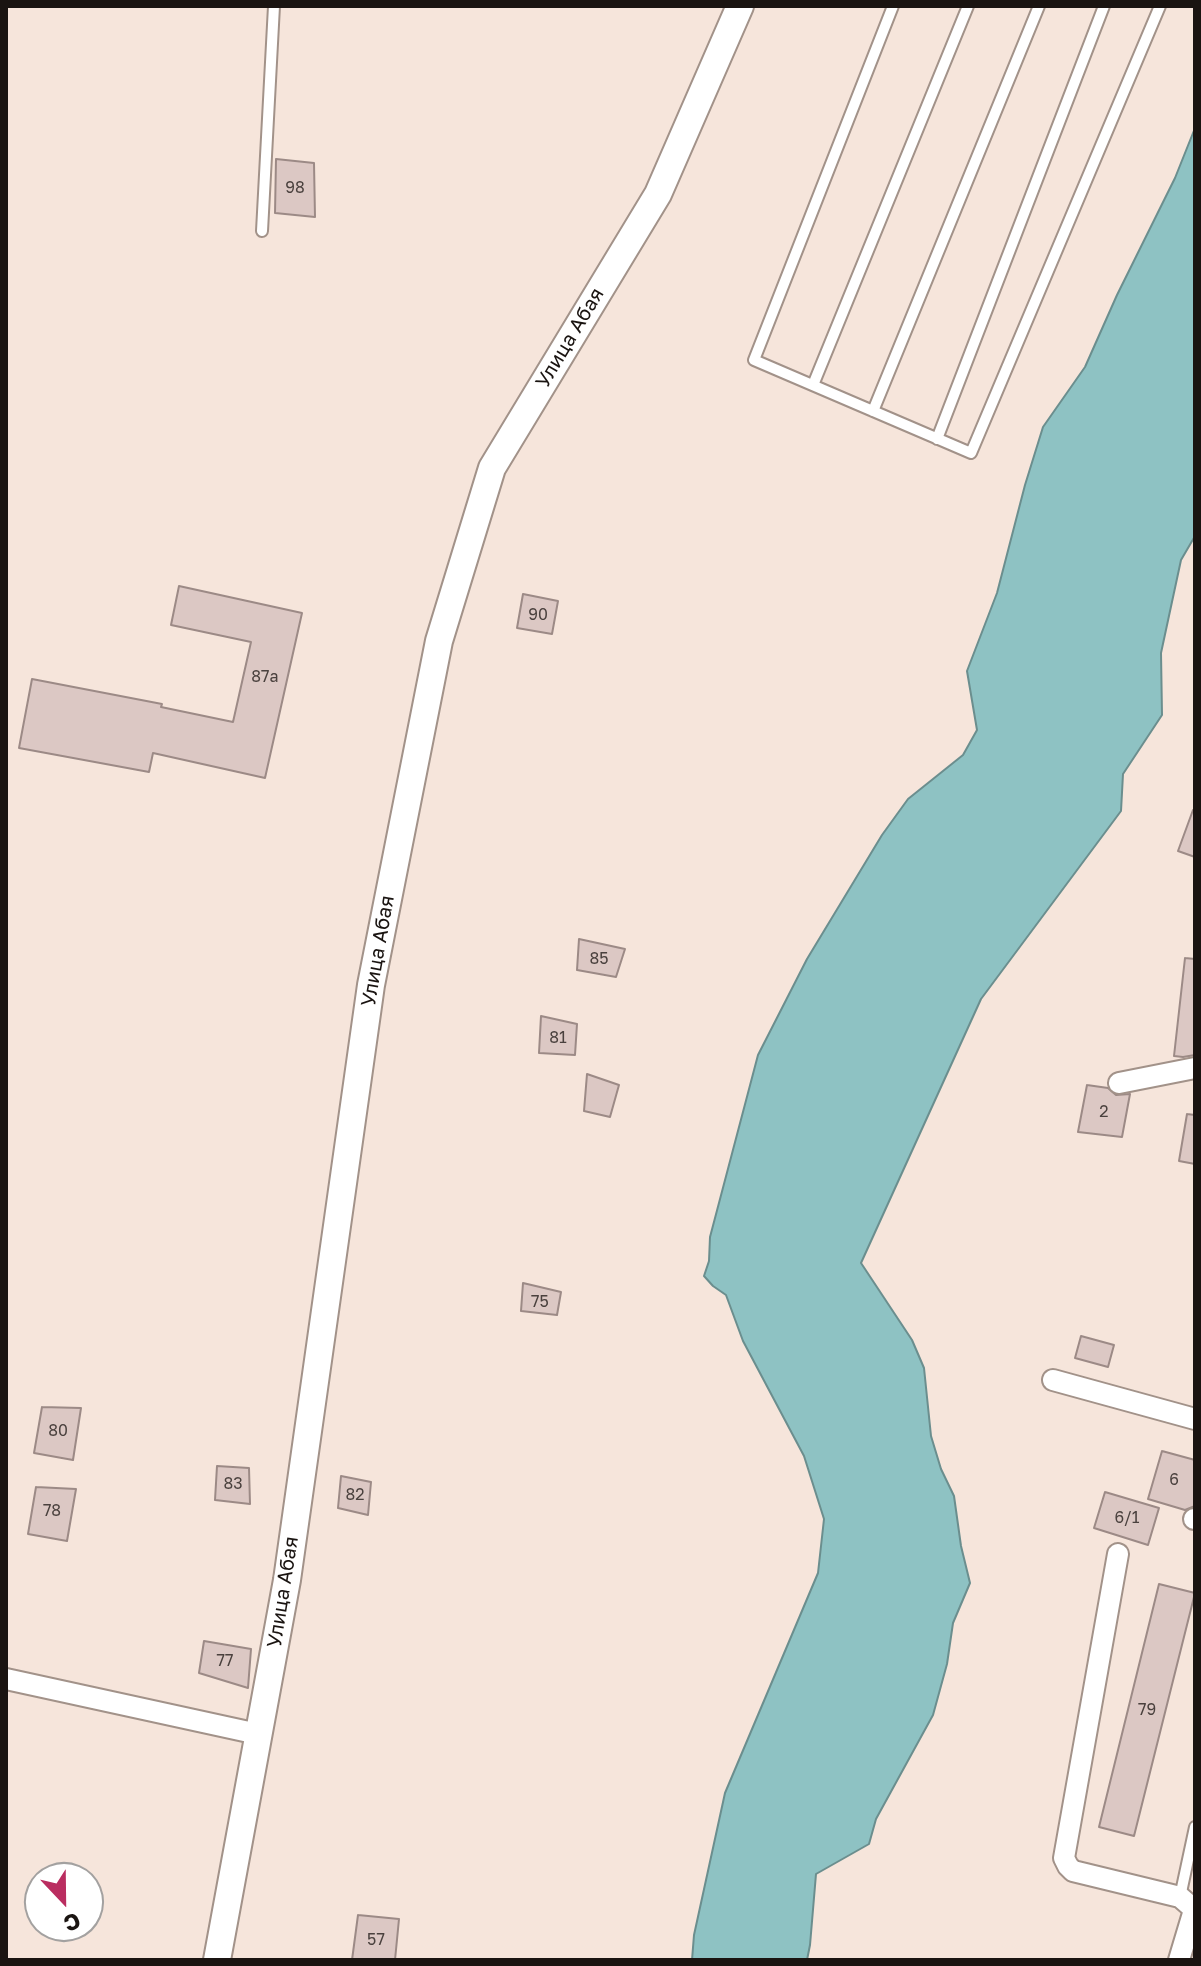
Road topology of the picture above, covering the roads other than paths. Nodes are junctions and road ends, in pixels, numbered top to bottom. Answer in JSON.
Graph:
{"nodes":[{"id":1,"x":274,"y":6,"type":"edge"},
{"id":2,"x":740,"y":6,"type":"edge"},
{"id":3,"x":893,"y":6,"type":"edge"},
{"id":4,"x":968,"y":6,"type":"edge"},
{"id":5,"x":1039,"y":6,"type":"edge"},
{"id":6,"x":1104,"y":6,"type":"edge"},
{"id":7,"x":1160,"y":6,"type":"edge"},
{"id":8,"x":262,"y":231,"type":"dead end"},
{"id":9,"x":813,"y":385,"type":"junction"},
{"id":10,"x":873,"y":411,"type":"junction"},
{"id":11,"x":937,"y":439,"type":"junction"},
{"id":12,"x":1195,"y":1068,"type":"edge"},
{"id":13,"x":1119,"y":1083,"type":"dead end"},
{"id":14,"x":1053,"y":1380,"type":"dead end"},
{"id":15,"x":1195,"y":1419,"type":"edge"},
{"id":16,"x":1118,"y":1554,"type":"dead end"},
{"id":17,"x":6,"y":1679,"type":"edge"},
{"id":18,"x":258,"y":1734,"type":"junction"},
{"id":19,"x":1195,"y":1827,"type":"edge"},
{"id":20,"x":1190,"y":1906,"type":"edge"},
{"id":21,"x":217,"y":1960,"type":"edge"},
{"id":22,"x":1179,"y":1960,"type":"edge"}],
"edges":[{"from":1,"to":8,"type":"lane"},
{"from":2,"to":18,"type":"street","name":"Улица Абая"},
{"from":3,"to":9,"type":"lane"},
{"from":4,"to":9,"type":"lane"},
{"from":5,"to":10,"type":"lane"},
{"from":6,"to":11,"type":"lane"},
{"from":7,"to":11,"type":"lane"},
{"from":9,"to":10,"type":"lane"},
{"from":10,"to":11,"type":"lane"},
{"from":12,"to":13,"type":"street"},
{"from":14,"to":15,"type":"street"},
{"from":16,"to":20,"type":"street"},
{"from":17,"to":18,"type":"street"},
{"from":18,"to":21,"type":"street","name":"Улица Абая"},
{"from":19,"to":20,"type":"lane"},
{"from":20,"to":22,"type":"street"}]}
